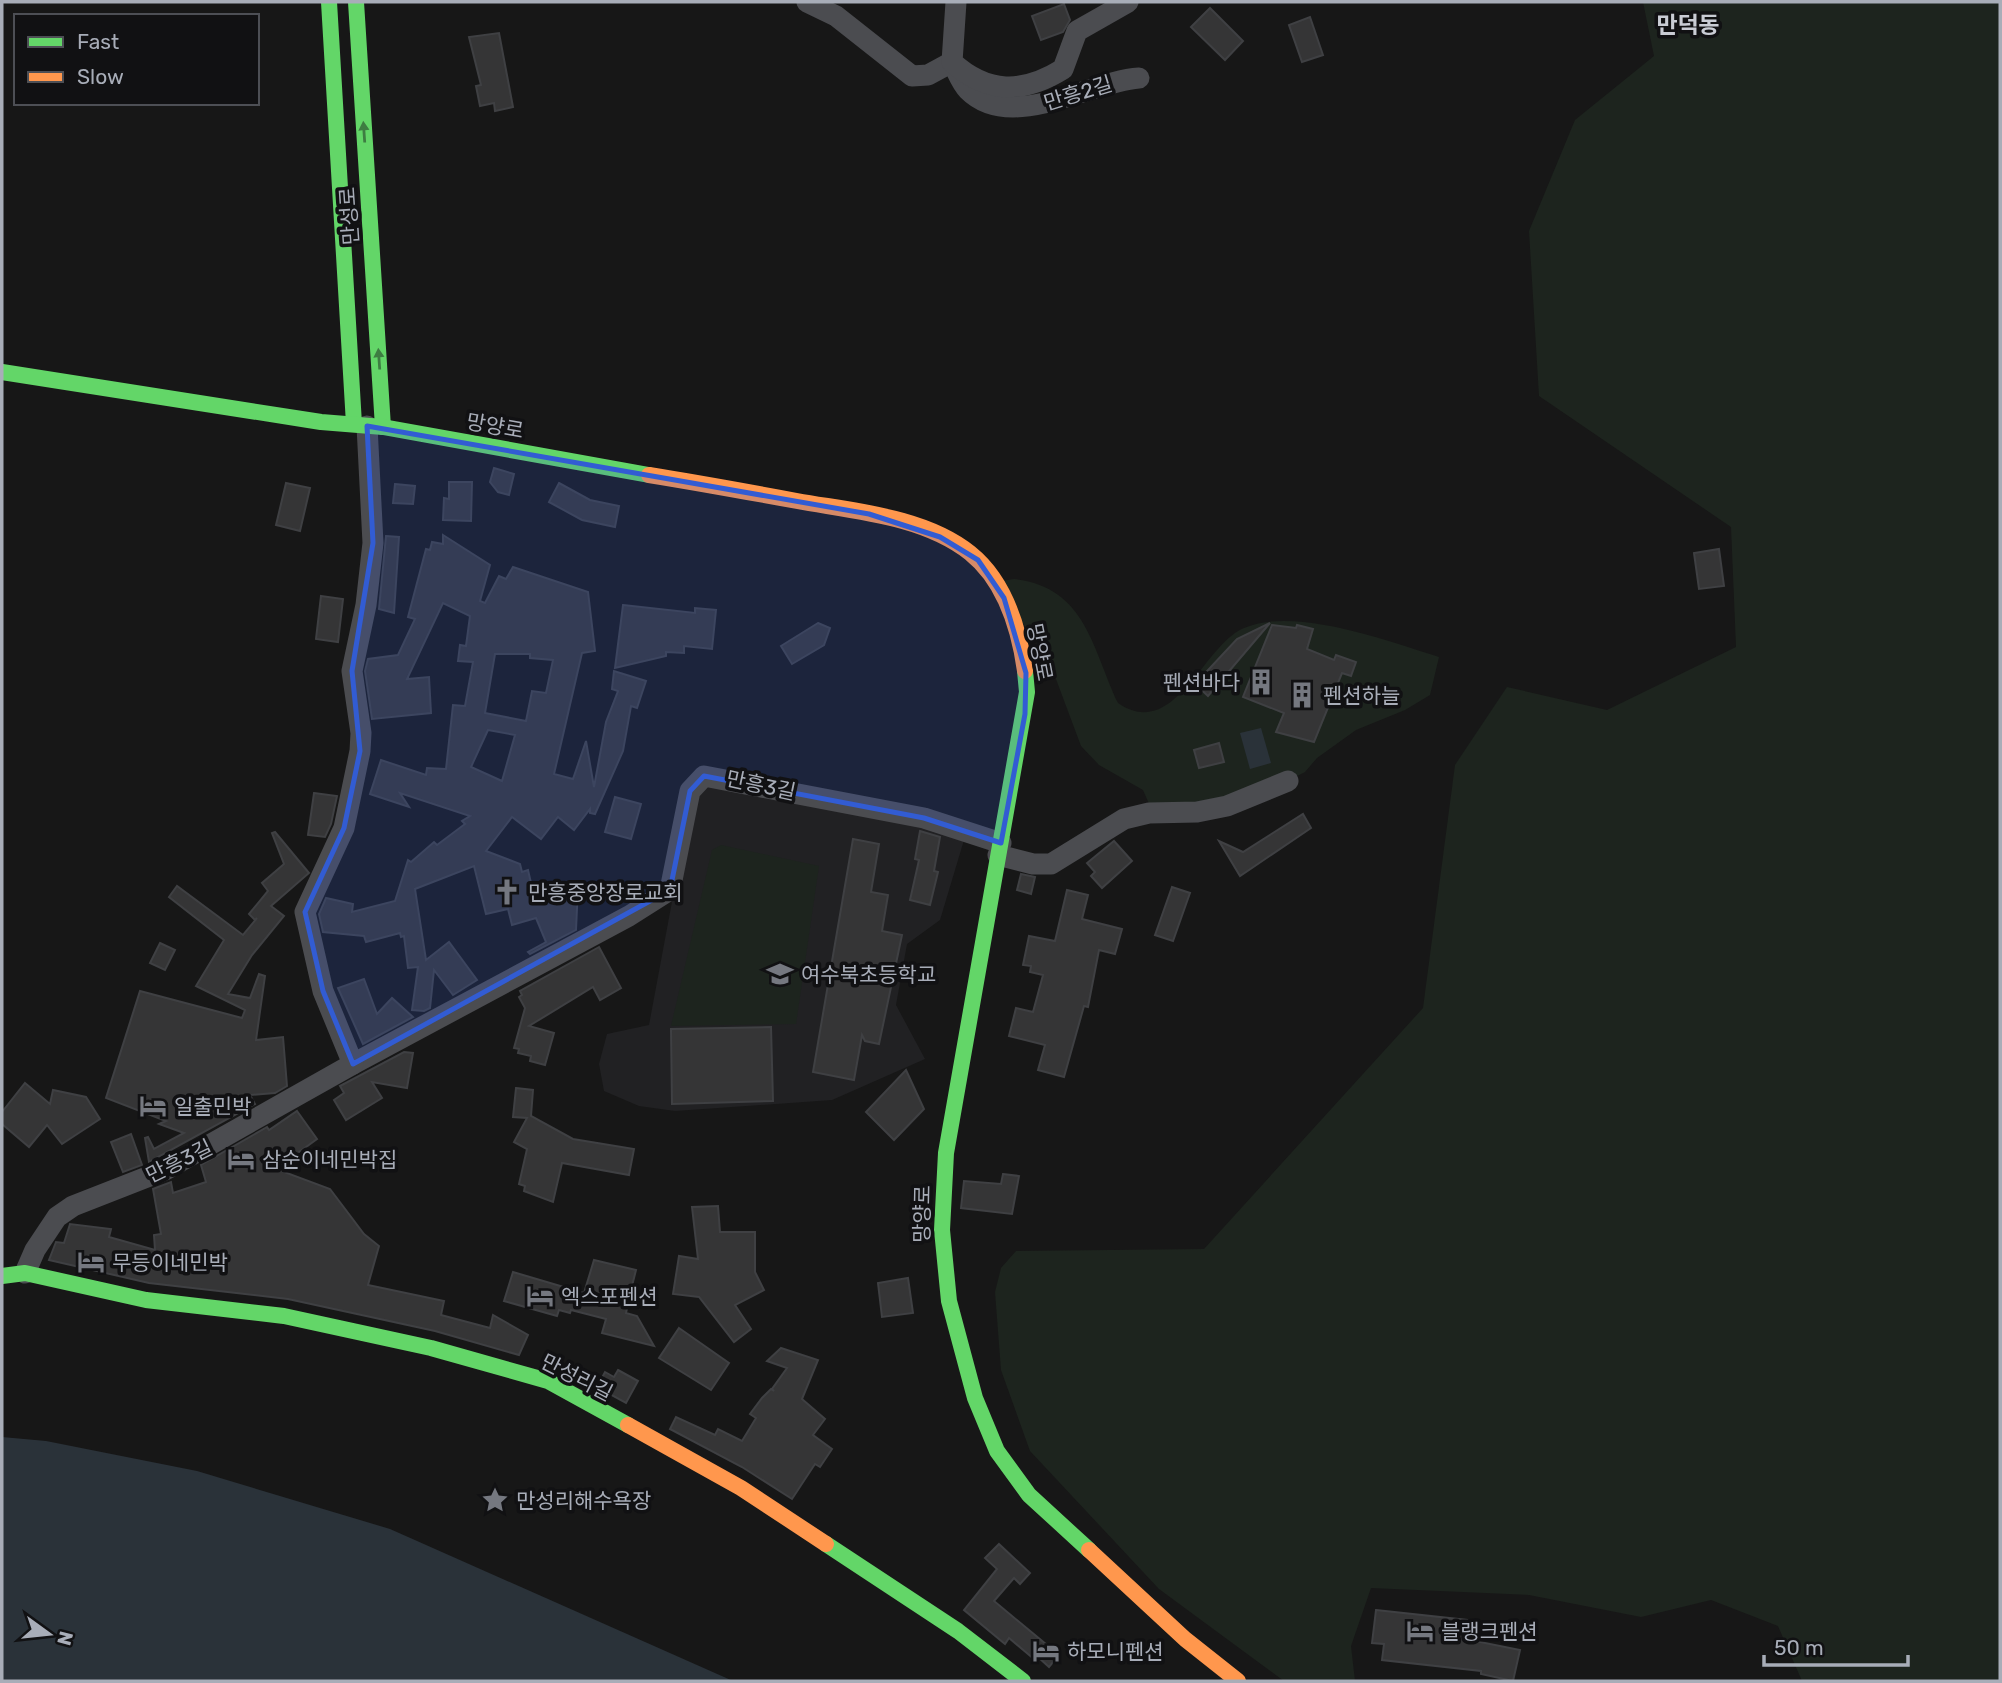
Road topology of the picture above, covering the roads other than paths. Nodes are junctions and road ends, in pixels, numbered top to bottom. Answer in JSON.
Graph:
{"nodes":[{"id":1,"x":329,"y":2,"type":"edge"},
{"id":2,"x":356,"y":2,"type":"edge"},
{"id":3,"x":807,"y":2,"type":"edge"},
{"id":4,"x":956,"y":2,"type":"edge"},
{"id":5,"x":1128,"y":2,"type":"edge"},
{"id":6,"x":952,"y":62,"type":"junction"},
{"id":7,"x":1139,"y":78,"type":"dead end"},
{"id":8,"x":2,"y":372,"type":"edge"},
{"id":9,"x":368,"y":426,"type":"junction"},
{"id":10,"x":1288,"y":781,"type":"dead end"},
{"id":11,"x":999,"y":849,"type":"junction"},
{"id":12,"x":354,"y":1064,"type":"junction"},
{"id":13,"x":25,"y":1273,"type":"junction"},
{"id":14,"x":2,"y":1276,"type":"edge"},
{"id":15,"x":1023,"y":1681,"type":"edge"},
{"id":16,"x":1238,"y":1681,"type":"edge"}],
"edges":[{"from":1,"to":9,"type":"main road","name":"만성로"},
{"from":9,"to":2,"type":"main road","name":"만성로","one_way":true},
{"from":3,"to":6,"type":"street"},
{"from":4,"to":6,"type":"street"},
{"from":5,"to":6,"type":"street","name":"만흥2길"},
{"from":6,"to":7,"type":"street","name":"만흥2길"},
{"from":8,"to":9,"type":"main road","name":"망양로"},
{"from":9,"to":11,"type":"main road","name":"망양로"},
{"from":9,"to":12,"type":"street"},
{"from":10,"to":11,"type":"street"},
{"from":11,"to":12,"type":"street","name":"만흥3길"},
{"from":11,"to":16,"type":"main road","name":"망양로"},
{"from":12,"to":13,"type":"street","name":"만흥3길"},
{"from":13,"to":14,"type":"main road","name":"만성리길"},
{"from":13,"to":15,"type":"main road","name":"만성리길"}]}
